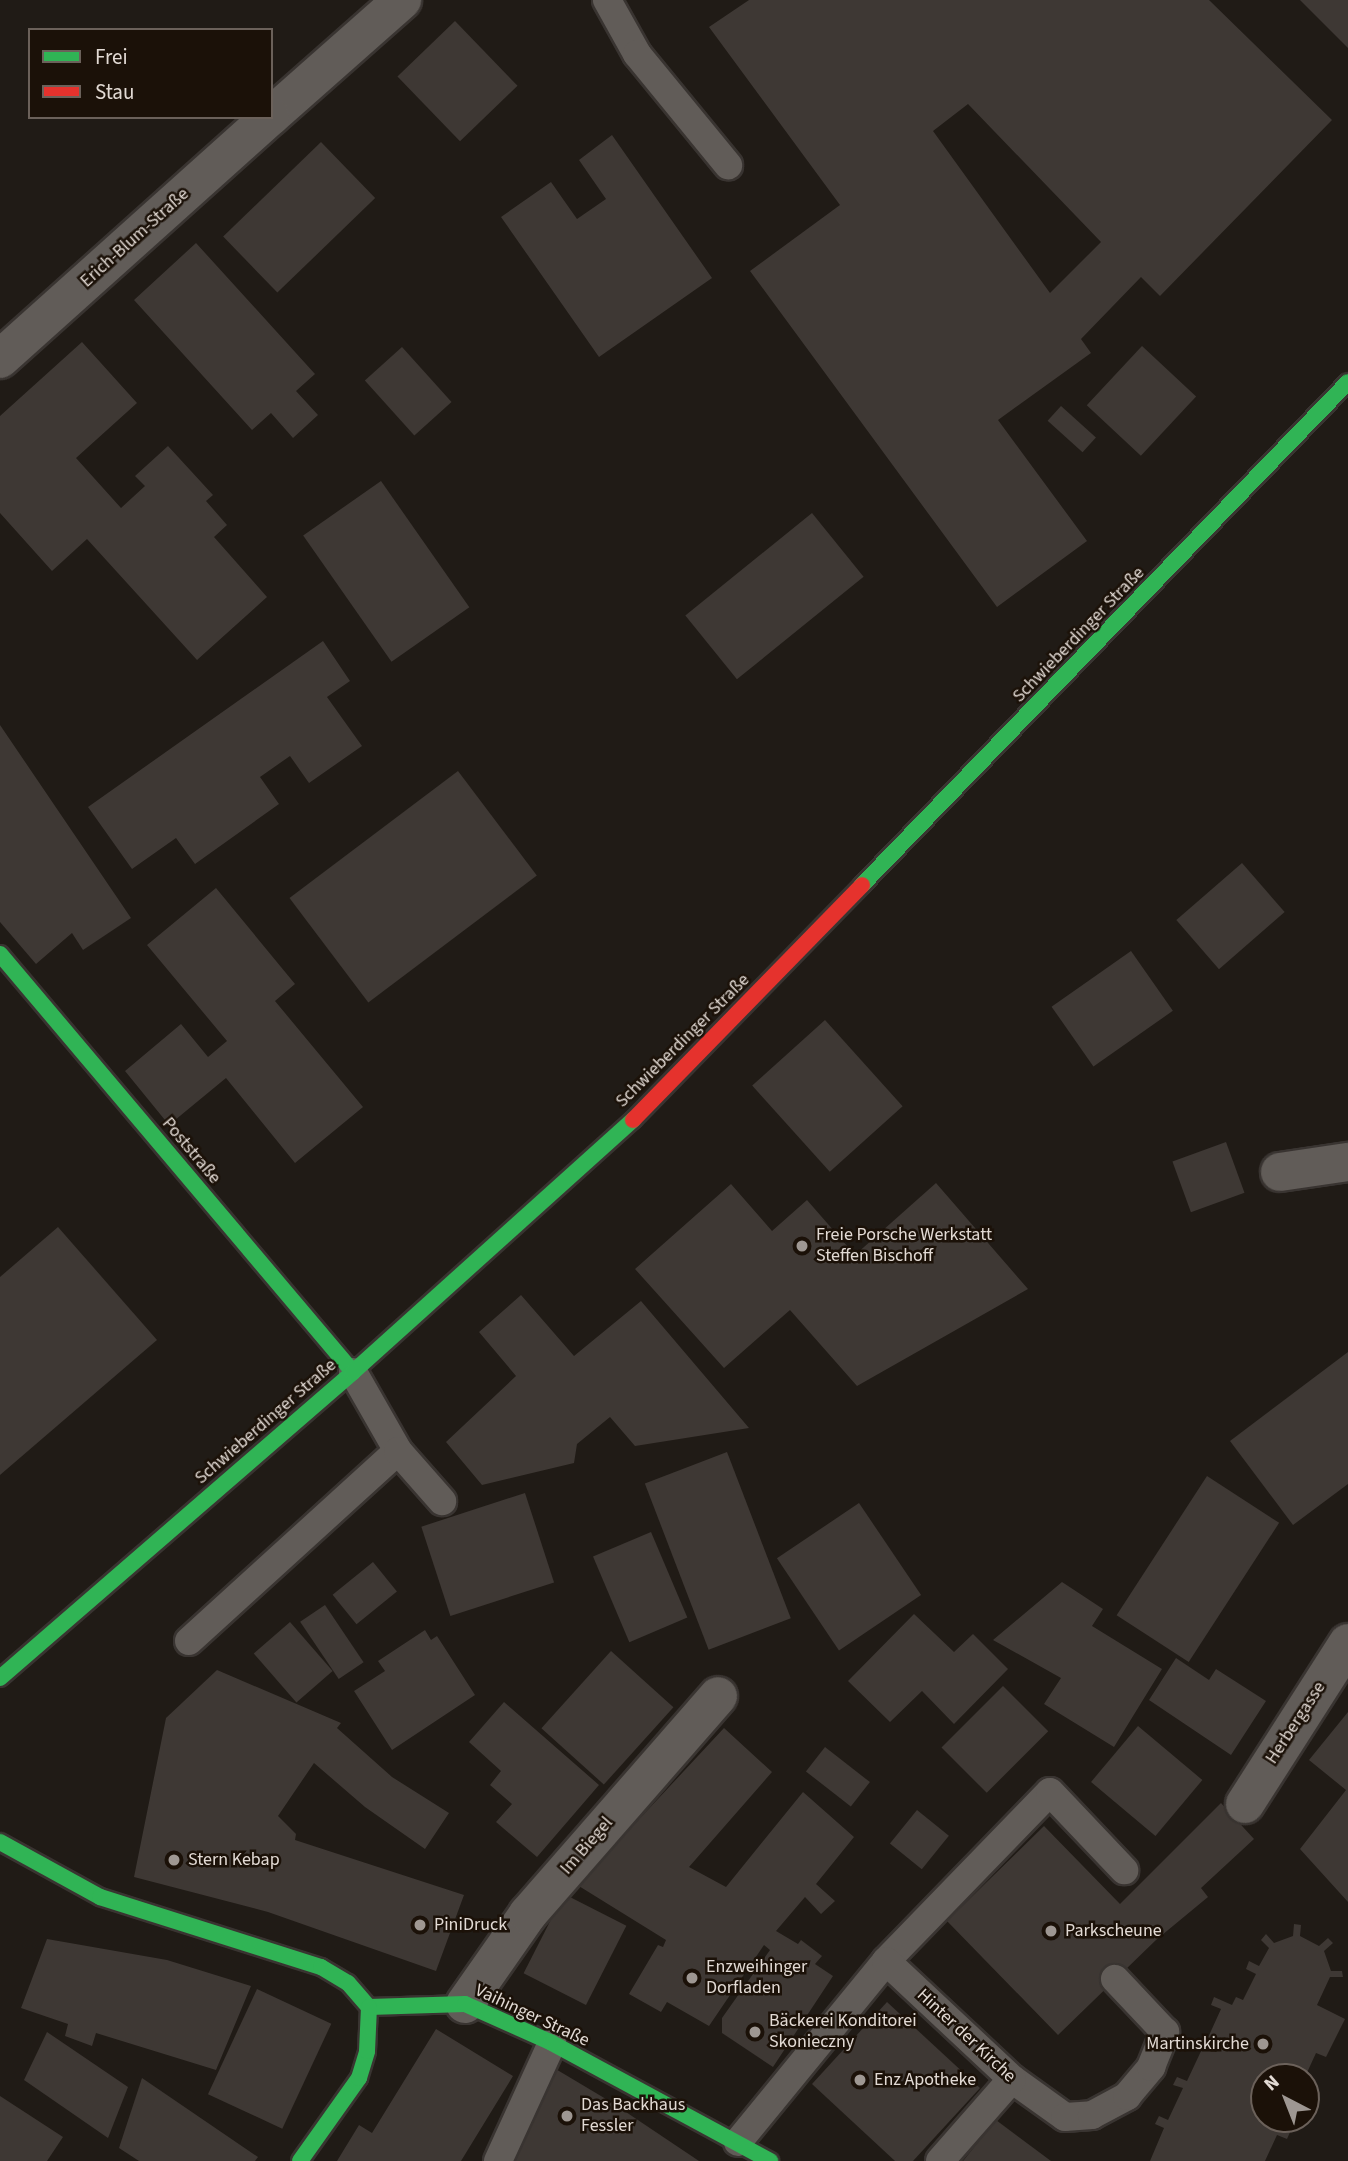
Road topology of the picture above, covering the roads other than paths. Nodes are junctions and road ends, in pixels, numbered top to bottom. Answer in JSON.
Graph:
{"nodes":[{"id":1,"x":402,"y":0,"type":"edge"},
{"id":2,"x":607,"y":0,"type":"edge"},
{"id":3,"x":273,"y":115,"type":"edge"},
{"id":4,"x":269,"y":119,"type":"edge"},
{"id":5,"x":728,"y":164,"type":"dead end"},
{"id":6,"x":0,"y":359,"type":"edge"},
{"id":7,"x":1348,"y":382,"type":"edge"},
{"id":8,"x":0,"y":954,"type":"edge"},
{"id":9,"x":1348,"y":1162,"type":"edge"},
{"id":10,"x":1280,"y":1172,"type":"dead end"},
{"id":11,"x":353,"y":1373,"type":"junction"},
{"id":12,"x":398,"y":1451,"type":"junction"},
{"id":13,"x":442,"y":1501,"type":"dead end"},
{"id":14,"x":190,"y":1641,"type":"dead end"},
{"id":15,"x":1348,"y":1643,"type":"edge"},
{"id":16,"x":0,"y":1678,"type":"edge"},
{"id":17,"x":718,"y":1696,"type":"dead end"},
{"id":18,"x":1245,"y":1804,"type":"dead end"},
{"id":19,"x":0,"y":1842,"type":"edge"},
{"id":20,"x":1124,"y":1870,"type":"dead end"},
{"id":21,"x":886,"y":1961,"type":"junction"},
{"id":22,"x":1115,"y":1979,"type":"dead end"},
{"id":23,"x":465,"y":2004,"type":"junction"},
{"id":24,"x":369,"y":2007,"type":"junction"},
{"id":25,"x":552,"y":2043,"type":"junction"},
{"id":26,"x":1012,"y":2079,"type":"junction"},
{"id":27,"x":738,"y":2141,"type":"junction"},
{"id":28,"x":300,"y":2161,"type":"edge"},
{"id":29,"x":498,"y":2161,"type":"edge"},
{"id":30,"x":770,"y":2161,"type":"edge"},
{"id":31,"x":940,"y":2161,"type":"edge"}],
"edges":[{"from":1,"to":3,"type":"street","name":"Erich-Blum-Straße"},
{"from":2,"to":5,"type":"lane"},
{"from":4,"to":6,"type":"street","name":"Erich-Blum-Straße"},
{"from":7,"to":11,"type":"main road","name":"Schwieberdinger Straße"},
{"from":8,"to":11,"type":"main road","name":"Poststraße"},
{"from":9,"to":10,"type":"street"},
{"from":11,"to":12,"type":"lane"},
{"from":11,"to":16,"type":"main road","name":"Schwieberdinger Straße"},
{"from":12,"to":13,"type":"lane"},
{"from":12,"to":14,"type":"lane"},
{"from":15,"to":18,"type":"street","name":"Herbergasse"},
{"from":17,"to":23,"type":"street","name":"Im Biegel"},
{"from":19,"to":24,"type":"main road"},
{"from":20,"to":21,"type":"lane"},
{"from":21,"to":26,"type":"lane","name":"Hinter der Kirche"},
{"from":21,"to":27,"type":"lane"},
{"from":22,"to":26,"type":"lane","name":"Hinter der Kirche"},
{"from":23,"to":24,"type":"main road","name":"Vaihinger Straße"},
{"from":23,"to":25,"type":"main road","name":"Vaihinger Straße"},
{"from":24,"to":28,"type":"main road"},
{"from":25,"to":27,"type":"main road","name":"Vaihinger Straße"},
{"from":25,"to":29,"type":"lane"},
{"from":26,"to":31,"type":"lane"},
{"from":27,"to":30,"type":"main road","name":"Vaihinger Straße"}]}
